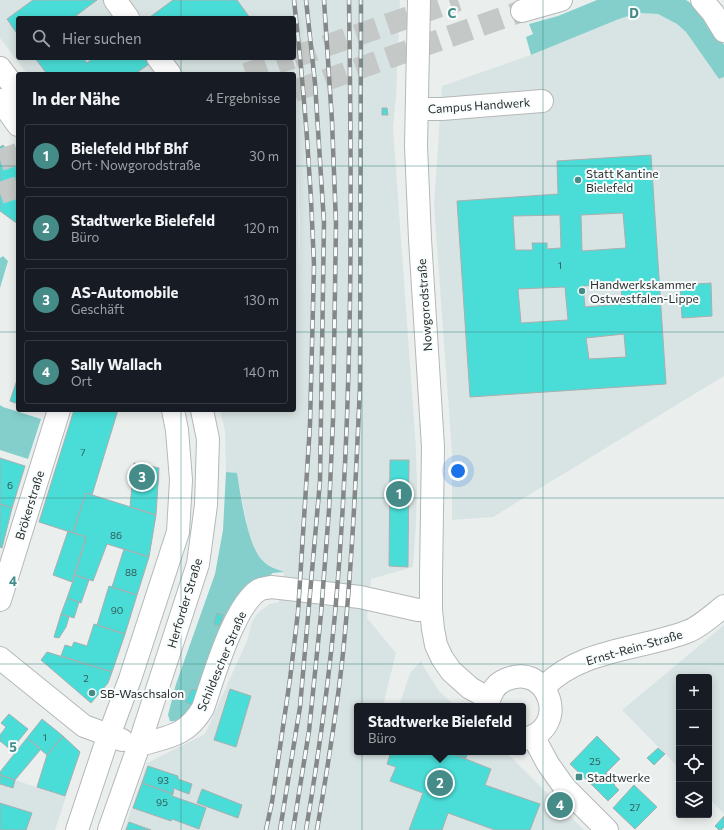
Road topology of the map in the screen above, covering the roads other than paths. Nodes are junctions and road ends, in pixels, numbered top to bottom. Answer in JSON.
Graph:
{"nodes":[{"id":1,"x":115,"y":0,"type":"edge"},
{"id":2,"x":419,"y":0,"type":"edge"},
{"id":3,"x":545,"y":0,"type":"edge"},
{"id":4,"x":561,"y":0,"type":"edge"},
{"id":5,"x":702,"y":0,"type":"edge"},
{"id":6,"x":127,"y":16,"type":"edge"},
{"id":7,"x":724,"y":32,"type":"edge"},
{"id":8,"x":160,"y":60,"type":"edge"},
{"id":9,"x":0,"y":68,"type":"edge"},
{"id":10,"x":168,"y":72,"type":"edge"},
{"id":11,"x":16,"y":89,"type":"edge"},
{"id":12,"x":0,"y":100,"type":"edge"},
{"id":13,"x":542,"y":101,"type":"dead end"},
{"id":14,"x":417,"y":109,"type":"junction"},
{"id":15,"x":16,"y":122,"type":"edge"},
{"id":16,"x":58,"y":412,"type":"edge"},
{"id":17,"x":173,"y":412,"type":"edge"},
{"id":18,"x":202,"y":412,"type":"edge"},
{"id":19,"x":0,"y":600,"type":"edge"},
{"id":20,"x":724,"y":606,"type":"edge"},
{"id":21,"x":431,"y":610,"type":"junction"},
{"id":22,"x":0,"y":658,"type":"edge"},
{"id":23,"x":544,"y":687,"type":"junction"},
{"id":24,"x":488,"y":702,"type":"edge"},
{"id":25,"x":109,"y":736,"type":"junction"},
{"id":26,"x":528,"y":738,"type":"edge"},
{"id":27,"x":139,"y":745,"type":"junction"},
{"id":28,"x":77,"y":830,"type":"edge"},
{"id":29,"x":110,"y":830,"type":"edge"},
{"id":30,"x":607,"y":830,"type":"edge"}],
"edges":[{"from":1,"to":6,"type":"main road"},
{"from":2,"to":14,"type":"main road","name":"Nowgorodstraße"},
{"from":3,"to":4,"type":"main road"},
{"from":5,"to":7,"type":"main road"},
{"from":8,"to":10,"type":"main road"},
{"from":9,"to":11,"type":"main road"},
{"from":12,"to":15,"type":"main road"},
{"from":13,"to":14,"type":"main road","name":"Campus Handwerk"},
{"from":14,"to":21,"type":"main road","name":"Nowgorodstraße"},
{"from":16,"to":19,"type":"main road","name":"Brökerstraße"},
{"from":17,"to":25,"type":"main road"},
{"from":18,"to":27,"type":"main road","name":"Herforder Straße"},
{"from":20,"to":23,"type":"main road","name":"Ernst-Rein-Straße"},
{"from":21,"to":24,"type":"main road"},
{"from":21,"to":27,"type":"main road","name":"Schildescher Straße"},
{"from":22,"to":25,"type":"main road"},
{"from":23,"to":24,"type":"main road"},
{"from":23,"to":26,"type":"main road"},
{"from":25,"to":27,"type":"main road"},
{"from":25,"to":28,"type":"main road"},
{"from":26,"to":30,"type":"main road"},
{"from":27,"to":29,"type":"main road","name":"Herforder Straße"}]}
